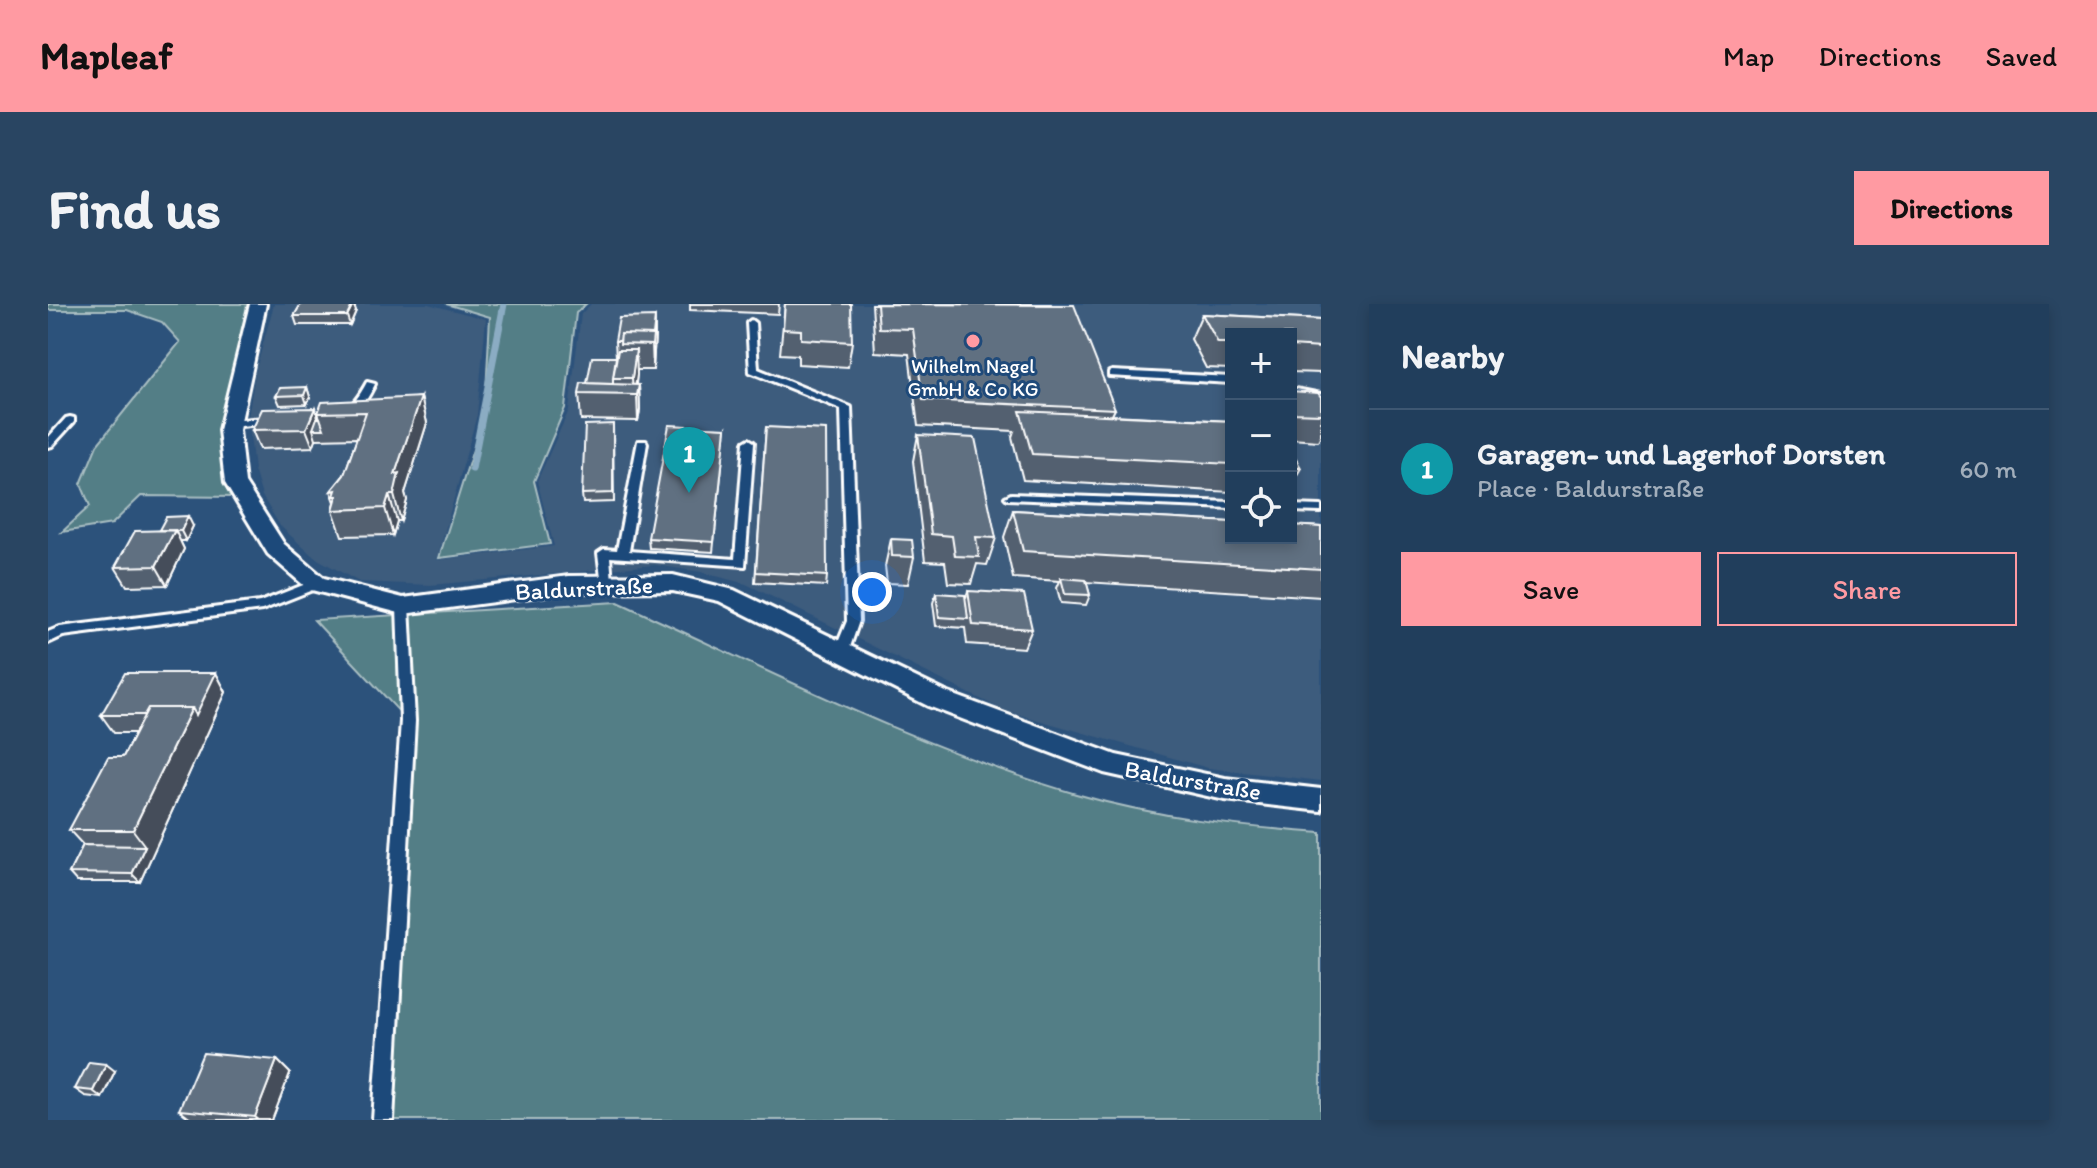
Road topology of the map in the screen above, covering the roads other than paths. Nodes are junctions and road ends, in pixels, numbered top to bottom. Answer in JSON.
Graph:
{"nodes":[{"id":1,"x":258,"y":304,"type":"edge"},
{"id":2,"x":751,"y":323,"type":"dead end"},
{"id":3,"x":1112,"y":374,"type":"dead end"},
{"id":4,"x":1225,"y":380,"type":"edge"},
{"id":5,"x":370,"y":384,"type":"dead end"},
{"id":6,"x":1297,"y":392,"type":"edge"},
{"id":7,"x":1321,"y":397,"type":"edge"},
{"id":8,"x":70,"y":420,"type":"dead end"},
{"id":9,"x":231,"y":424,"type":"junction"},
{"id":10,"x":749,"y":442,"type":"dead end"},
{"id":11,"x":642,"y":443,"type":"dead end"},
{"id":12,"x":48,"y":444,"type":"edge"},
{"id":13,"x":1011,"y":497,"type":"dead end"},
{"id":14,"x":1225,"y":505,"type":"edge"},
{"id":15,"x":1297,"y":508,"type":"edge"},
{"id":16,"x":1321,"y":509,"type":"edge"},
{"id":17,"x":622,"y":555,"type":"junction"},
{"id":18,"x":606,"y":582,"type":"junction"},
{"id":19,"x":316,"y":584,"type":"junction"},
{"id":20,"x":403,"y":606,"type":"junction"},
{"id":21,"x":52,"y":634,"type":"edge"},
{"id":22,"x":842,"y":650,"type":"junction"},
{"id":23,"x":1321,"y":800,"type":"edge"},
{"id":24,"x":383,"y":1120,"type":"edge"}],
"edges":[{"from":1,"to":9,"type":"street","name":"Baldurstraße"},
{"from":2,"to":22,"type":"lane"},
{"from":3,"to":4,"type":"lane"},
{"from":5,"to":9,"type":"lane"},
{"from":6,"to":7,"type":"lane"},
{"from":8,"to":12,"type":"lane"},
{"from":9,"to":19,"type":"street","name":"Baldurstraße"},
{"from":10,"to":17,"type":"lane"},
{"from":11,"to":17,"type":"lane"},
{"from":13,"to":14,"type":"lane"},
{"from":15,"to":16,"type":"lane"},
{"from":17,"to":18,"type":"lane"},
{"from":18,"to":20,"type":"street","name":"Baldurstraße"},
{"from":18,"to":22,"type":"street","name":"Baldurstraße"},
{"from":19,"to":20,"type":"street","name":"Baldurstraße"},
{"from":19,"to":21,"type":"lane"},
{"from":20,"to":24,"type":"lane"},
{"from":22,"to":23,"type":"street","name":"Baldurstraße"}]}
